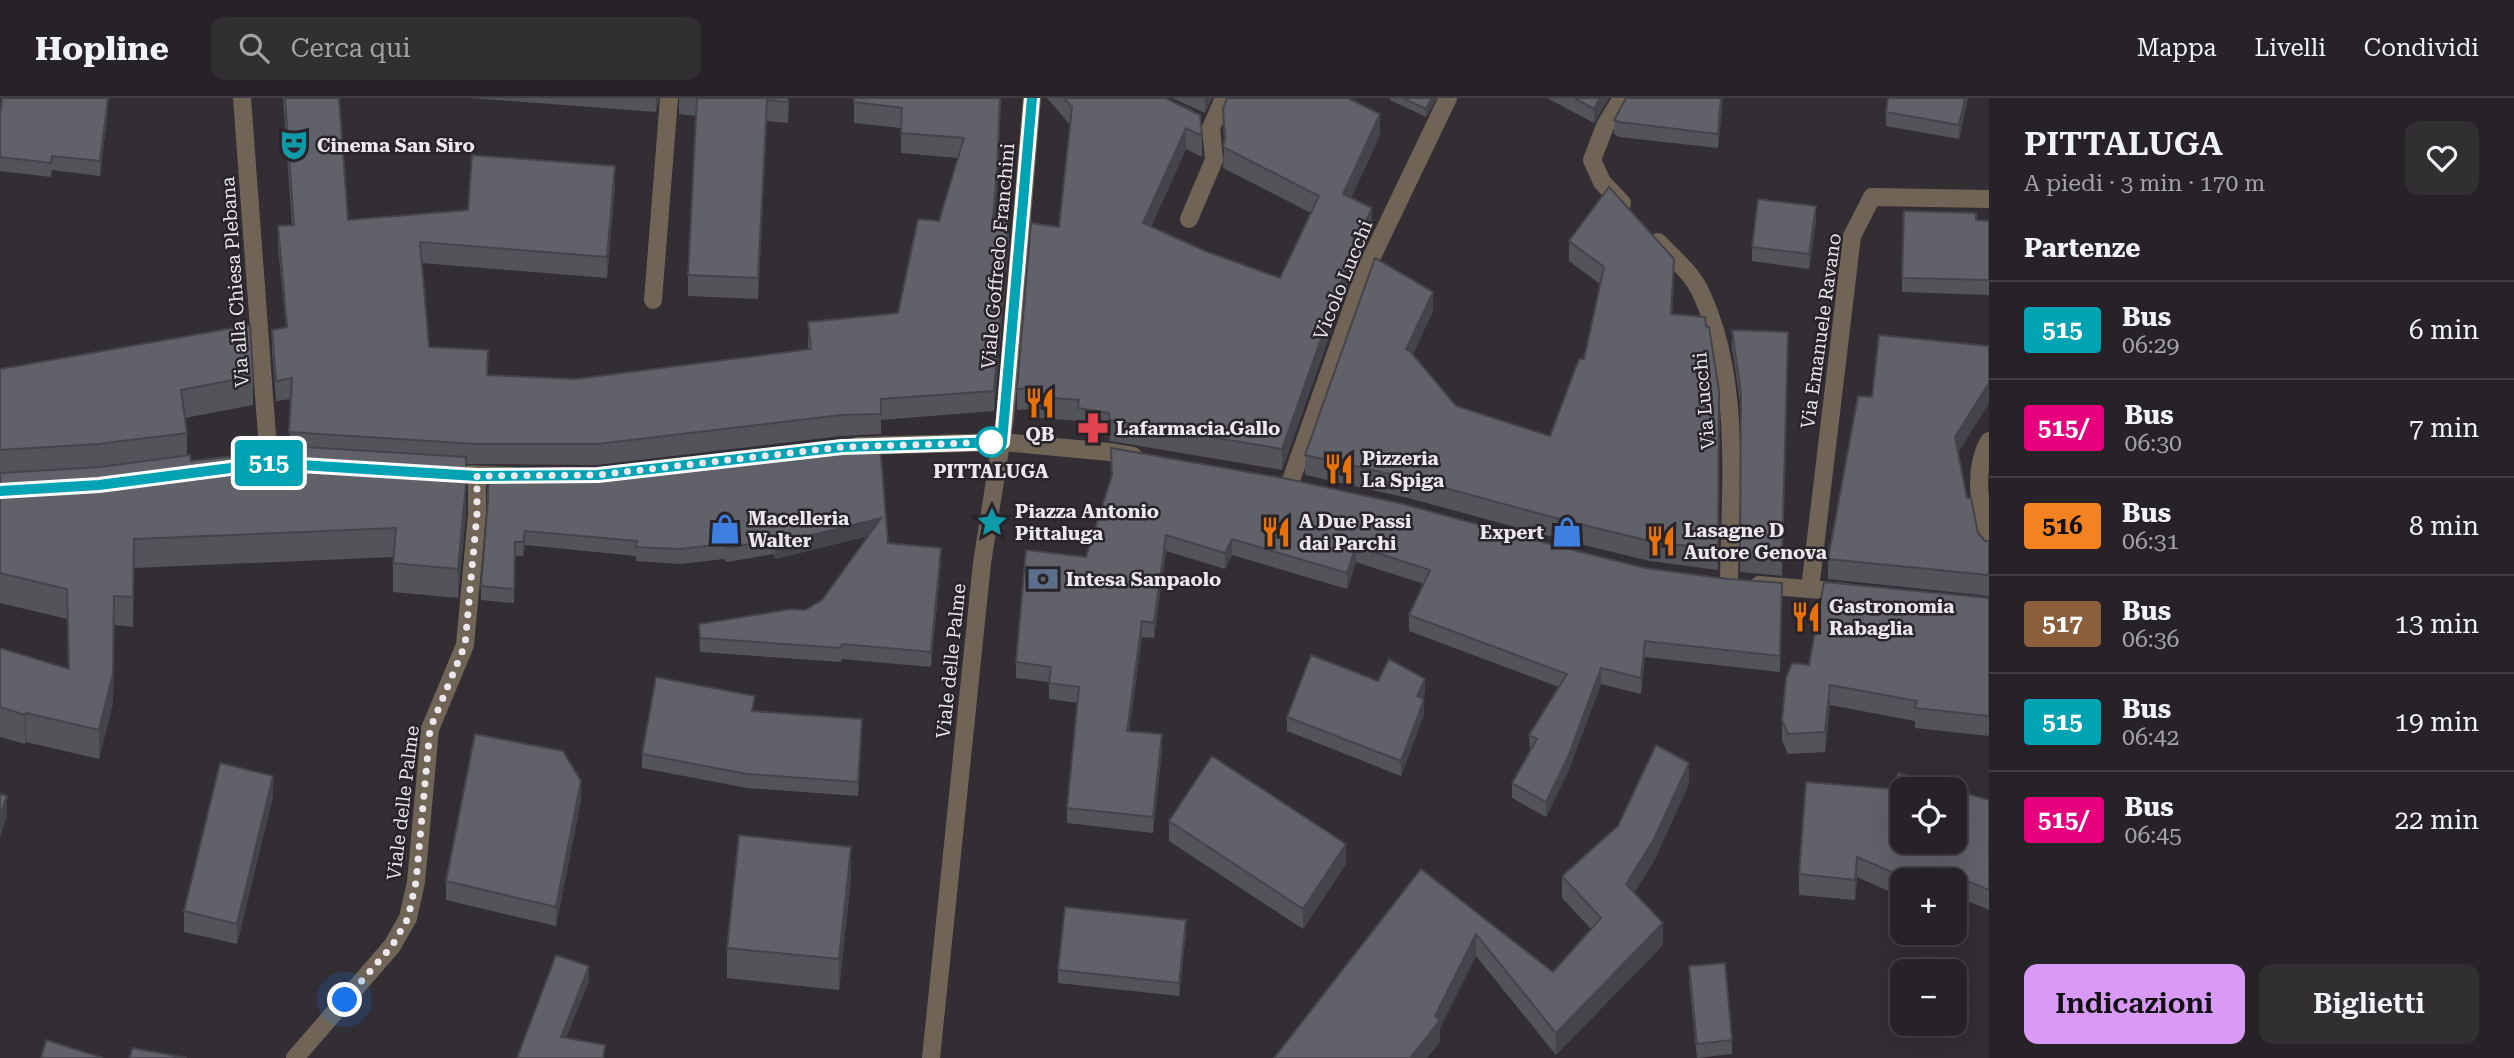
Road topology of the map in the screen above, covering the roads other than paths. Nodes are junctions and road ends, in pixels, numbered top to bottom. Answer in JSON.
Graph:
{"nodes":[{"id":1,"x":242,"y":98,"type":"edge"},
{"id":2,"x":669,"y":98,"type":"edge"},
{"id":3,"x":1224,"y":98,"type":"edge"},
{"id":4,"x":1448,"y":98,"type":"edge"},
{"id":5,"x":1622,"y":98,"type":"edge"},
{"id":6,"x":1031,"y":105,"type":"edge"},
{"id":7,"x":1989,"y":199,"type":"edge"},
{"id":8,"x":1189,"y":219,"type":"dead end"},
{"id":9,"x":653,"y":300,"type":"dead end"},
{"id":10,"x":1989,"y":441,"type":"edge"},
{"id":11,"x":1002,"y":442,"type":"junction"},
{"id":12,"x":842,"y":447,"type":"edge"},
{"id":13,"x":1157,"y":460,"type":"edge"},
{"id":14,"x":291,"y":464,"type":"edge"},
{"id":15,"x":427,"y":472,"type":"edge"},
{"id":16,"x":477,"y":476,"type":"junction"},
{"id":17,"x":531,"y":476,"type":"edge"},
{"id":18,"x":1290,"y":483,"type":"edge"},
{"id":19,"x":1989,"y":551,"type":"edge"},
{"id":20,"x":1810,"y":589,"type":"junction"},
{"id":21,"x":1870,"y":594,"type":"edge"},
{"id":22,"x":295,"y":1058,"type":"edge"},
{"id":23,"x":931,"y":1058,"type":"edge"}],
"edges":[{"from":1,"to":14,"type":"street","name":"Via alla Chiesa Plebana"},
{"from":2,"to":9,"type":"street"},
{"from":3,"to":8,"type":"street"},
{"from":4,"to":18,"type":"street","name":"Vicolo Lucchi"},
{"from":5,"to":20,"type":"street","name":"Via Lucchi"},
{"from":6,"to":11,"type":"street","name":"Viale Goffredo Franchini"},
{"from":7,"to":20,"type":"street","name":"Via Emanuele Ravano"},
{"from":10,"to":19,"type":"street"},
{"from":11,"to":12,"type":"street"},
{"from":11,"to":13,"type":"street"},
{"from":11,"to":23,"type":"street","name":"Viale delle Palme"},
{"from":15,"to":16,"type":"street"},
{"from":16,"to":17,"type":"street"},
{"from":16,"to":22,"type":"street","name":"Viale delle Palme"},
{"from":20,"to":21,"type":"street"}]}
